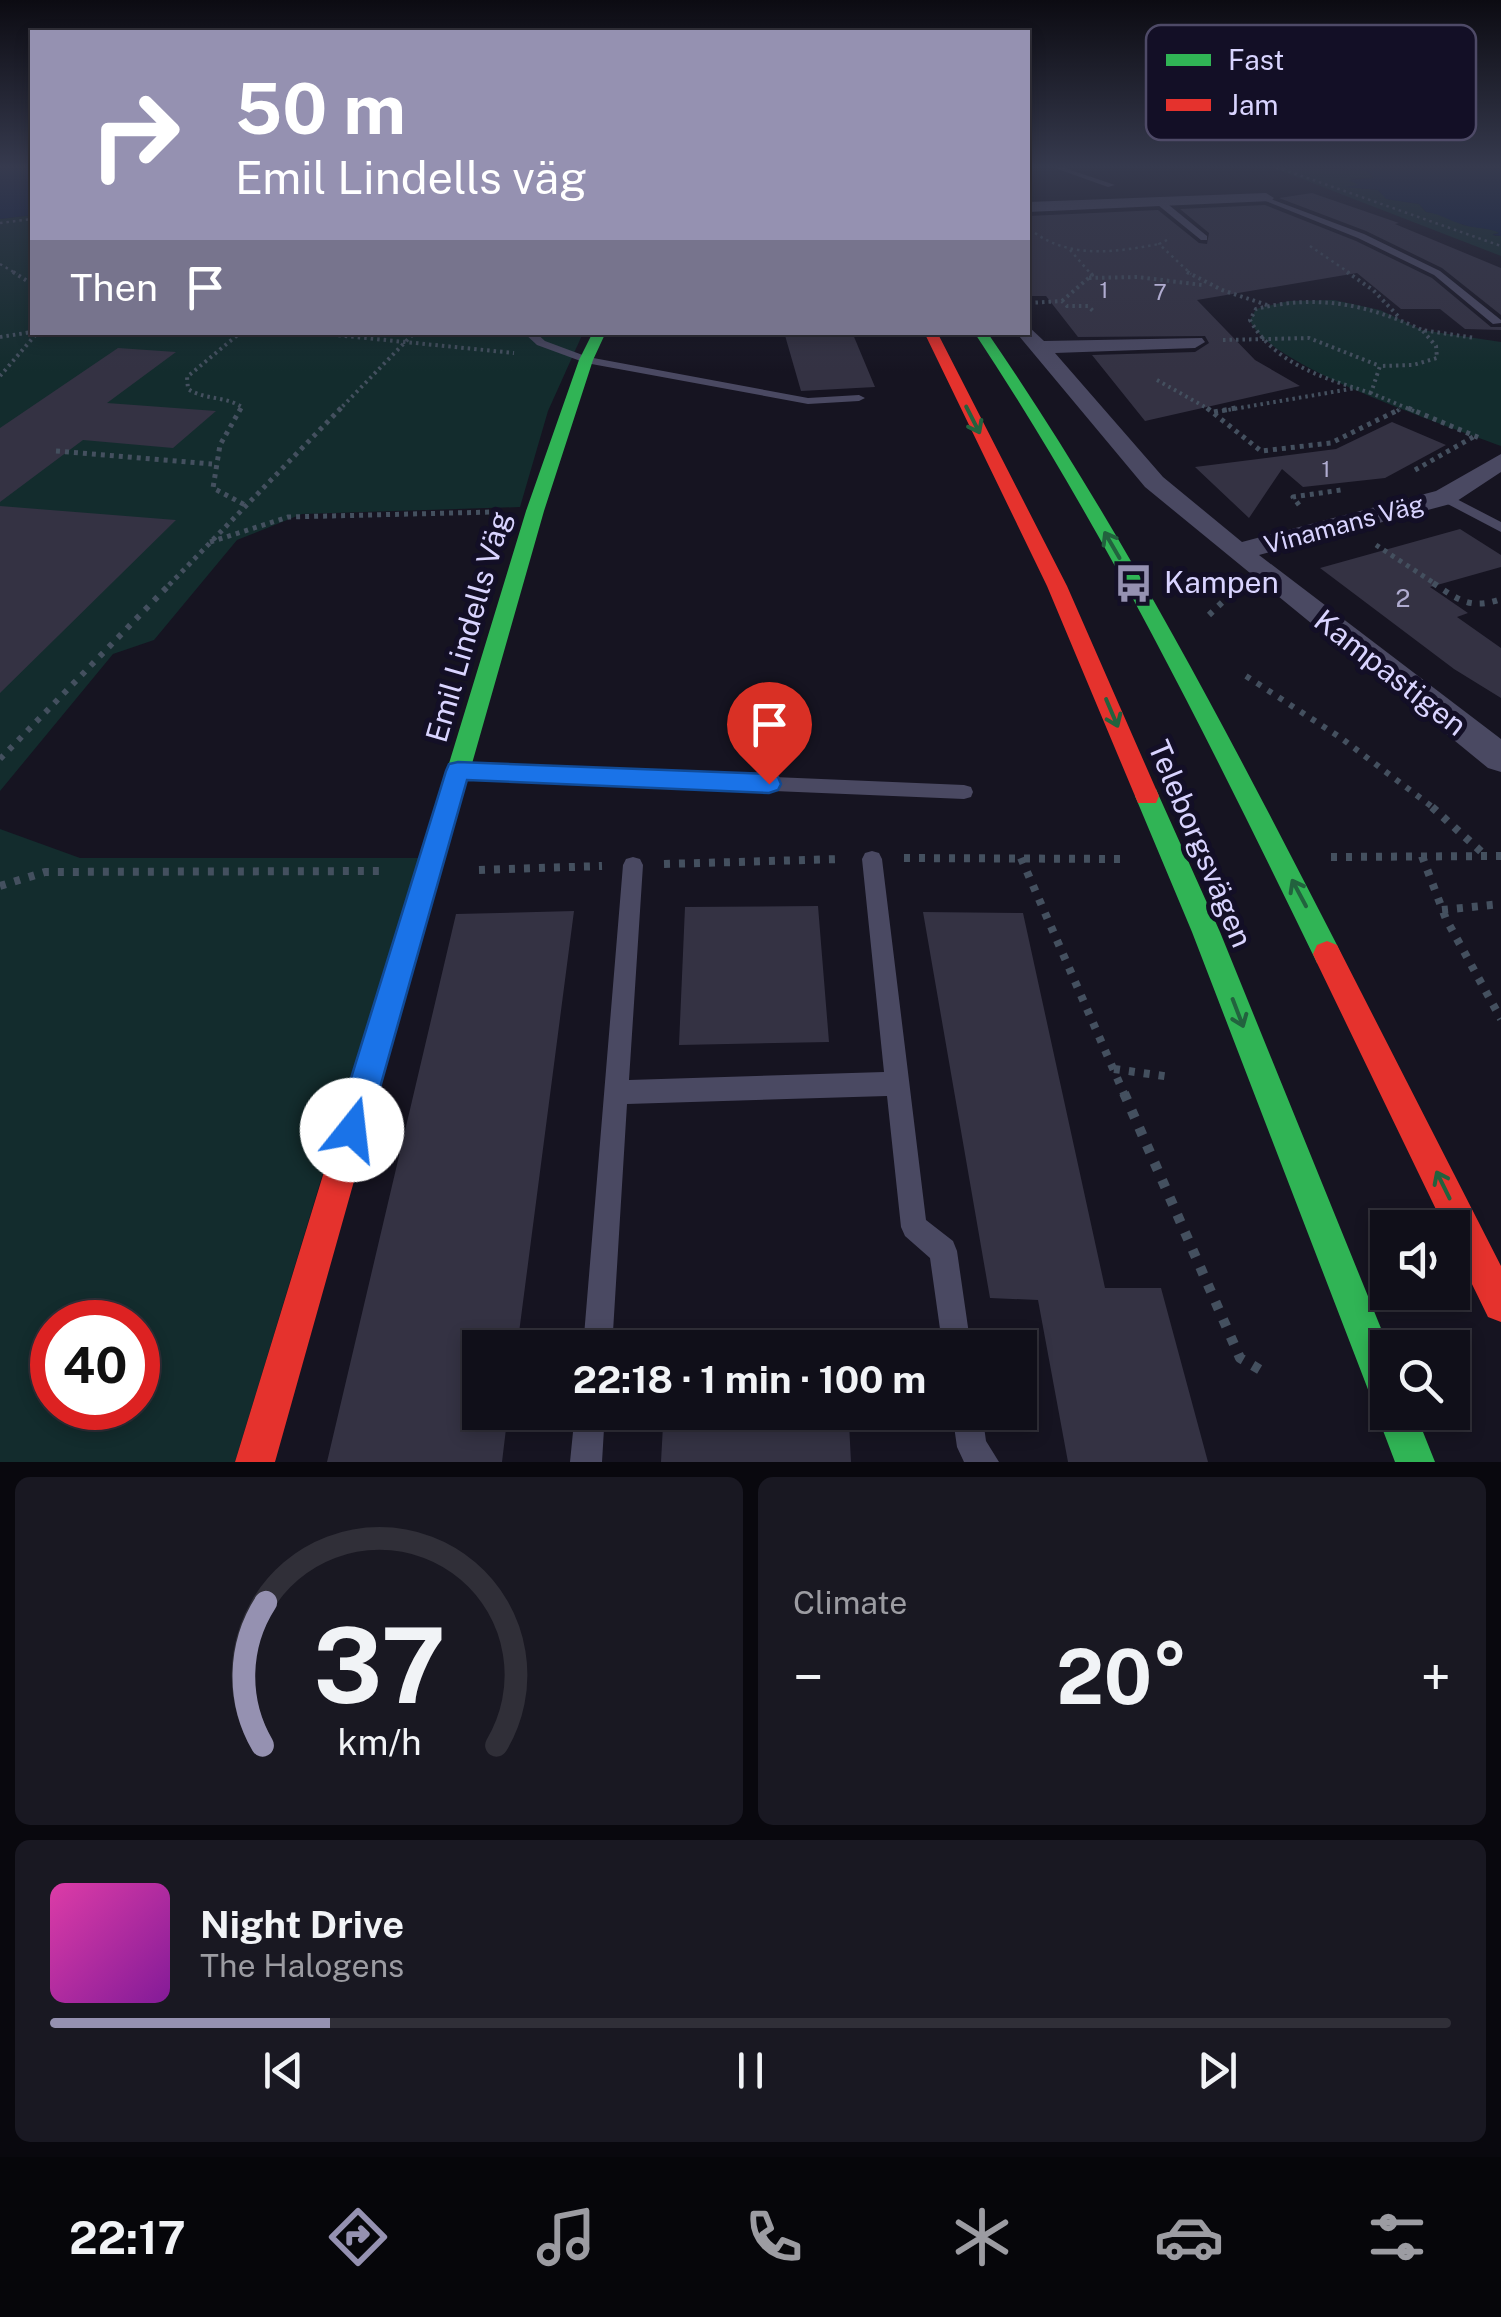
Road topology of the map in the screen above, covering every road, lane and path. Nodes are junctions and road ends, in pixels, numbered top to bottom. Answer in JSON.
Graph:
{"nodes":[{"id":1,"x":1036,"y":235,"type":"edge"},
{"id":2,"x":1201,"y":235,"type":"edge"},
{"id":3,"x":1359,"y":235,"type":"edge"},
{"id":4,"x":1470,"y":235,"type":"edge"},
{"id":5,"x":1204,"y":238,"type":"joint"},
{"id":6,"x":1301,"y":242,"type":"dead end"},
{"id":7,"x":1158,"y":244,"type":"junction"},
{"id":8,"x":1501,"y":246,"type":"edge"},
{"id":9,"x":1068,"y":250,"type":"junction"},
{"id":10,"x":0,"y":264,"type":"edge"},
{"id":11,"x":1089,"y":278,"type":"junction"},
{"id":12,"x":30,"y":283,"type":"edge"},
{"id":13,"x":1212,"y":287,"type":"junction"},
{"id":14,"x":1062,"y":301,"type":"junction"},
{"id":15,"x":1030,"y":303,"type":"edge"},
{"id":16,"x":1268,"y":306,"type":"junction"},
{"id":17,"x":1095,"y":313,"type":"dead end"},
{"id":18,"x":1402,"y":320,"type":"junction"},
{"id":19,"x":1497,"y":322,"type":"dead end"},
{"id":20,"x":1422,"y":330,"type":"junction"},
{"id":21,"x":30,"y":333,"type":"edge"},
{"id":22,"x":33,"y":335,"type":"edge"},
{"id":23,"x":237,"y":335,"type":"edge"},
{"id":24,"x":335,"y":335,"type":"edge"},
{"id":25,"x":411,"y":335,"type":"edge"},
{"id":26,"x":532,"y":335,"type":"edge"},
{"id":27,"x":598,"y":335,"type":"edge"},
{"id":28,"x":931,"y":335,"type":"edge"},
{"id":29,"x":982,"y":335,"type":"edge"},
{"id":30,"x":0,"y":337,"type":"edge"},
{"id":31,"x":1260,"y":338,"type":"junction"},
{"id":32,"x":1481,"y":339,"type":"dead end"},
{"id":33,"x":1032,"y":340,"type":"edge"},
{"id":34,"x":404,"y":342,"type":"junction"},
{"id":35,"x":1195,"y":342,"type":"joint"},
{"id":36,"x":586,"y":360,"type":"junction"},
{"id":37,"x":1380,"y":366,"type":"junction"},
{"id":38,"x":0,"y":376,"type":"edge"},
{"id":39,"x":1157,"y":380,"type":"dead end"},
{"id":40,"x":1356,"y":388,"type":"junction"},
{"id":41,"x":1371,"y":393,"type":"junction"},
{"id":42,"x":860,"y":398,"type":"dead end"},
{"id":43,"x":1401,"y":409,"type":"junction"},
{"id":44,"x":1214,"y":412,"type":"junction"},
{"id":45,"x":56,"y":451,"type":"dead end"},
{"id":46,"x":1494,"y":451,"type":"edge"},
{"id":47,"x":212,"y":464,"type":"junction"},
{"id":48,"x":1445,"y":497,"type":"junction"},
{"id":49,"x":245,"y":504,"type":"junction"},
{"id":50,"x":535,"y":510,"type":"junction"},
{"id":51,"x":1347,"y":525,"type":"junction"},
{"id":52,"x":1501,"y":528,"type":"edge"},
{"id":53,"x":208,"y":542,"type":"junction"},
{"id":54,"x":1236,"y":552,"type":"junction"},
{"id":55,"x":1501,"y":599,"type":"edge"},
{"id":56,"x":1246,"y":676,"type":"dead end"},
{"id":57,"x":1501,"y":758,"type":"edge"},
{"id":58,"x":0,"y":760,"type":"edge"},
{"id":59,"x":458,"y":771,"type":"junction"},
{"id":60,"x":964,"y":792,"type":"dead end"},
{"id":61,"x":1325,"y":856,"type":"dead end"},
{"id":62,"x":1422,"y":856,"type":"junction"},
{"id":63,"x":1486,"y":856,"type":"junction"},
{"id":64,"x":1501,"y":856,"type":"edge"},
{"id":65,"x":872,"y":858,"type":"junction"},
{"id":66,"x":1021,"y":858,"type":"junction"},
{"id":67,"x":1128,"y":859,"type":"dead end"},
{"id":68,"x":633,"y":865,"type":"junction"},
{"id":69,"x":426,"y":871,"type":"junction"},
{"id":70,"x":0,"y":886,"type":"edge"},
{"id":71,"x":1501,"y":904,"type":"edge"},
{"id":72,"x":1442,"y":910,"type":"junction"},
{"id":73,"x":1501,"y":1019,"type":"edge"},
{"id":74,"x":1114,"y":1070,"type":"junction"},
{"id":75,"x":1171,"y":1077,"type":"dead end"},
{"id":76,"x":898,"y":1084,"type":"junction"},
{"id":77,"x":618,"y":1092,"type":"junction"},
{"id":78,"x":1501,"y":1304,"type":"edge"},
{"id":79,"x":598,"y":1330,"type":"edge"},
{"id":80,"x":955,"y":1330,"type":"edge"},
{"id":81,"x":1370,"y":1347,"type":"edge"},
{"id":82,"x":1264,"y":1372,"type":"dead end"},
{"id":83,"x":589,"y":1430,"type":"edge"},
{"id":84,"x":970,"y":1430,"type":"edge"},
{"id":85,"x":1403,"y":1430,"type":"edge"},
{"id":86,"x":255,"y":1462,"type":"edge"},
{"id":87,"x":586,"y":1462,"type":"edge"},
{"id":88,"x":983,"y":1462,"type":"edge"},
{"id":89,"x":1415,"y":1462,"type":"edge"}],
"edges":[{"from":1,"to":9,"type":"path"},
{"from":2,"to":5,"type":"lane"},
{"from":3,"to":19,"type":"lane"},
{"from":4,"to":8,"type":"path"},
{"from":5,"to":7,"type":"path"},
{"from":6,"to":18,"type":"path"},
{"from":7,"to":9,"type":"path"},
{"from":7,"to":13,"type":"path"},
{"from":9,"to":11,"type":"path"},
{"from":10,"to":12,"type":"path"},
{"from":11,"to":13,"type":"path"},
{"from":11,"to":14,"type":"path"},
{"from":13,"to":16,"type":"path"},
{"from":14,"to":15,"type":"path"},
{"from":14,"to":17,"type":"path"},
{"from":16,"to":18,"type":"path"},
{"from":16,"to":31,"type":"path"},
{"from":18,"to":20,"type":"path"},
{"from":20,"to":32,"type":"path"},
{"from":20,"to":37,"type":"path"},
{"from":21,"to":30,"type":"path"},
{"from":22,"to":38,"type":"path"},
{"from":23,"to":47,"type":"path"},
{"from":24,"to":34,"type":"path"},
{"from":25,"to":34,"type":"path"},
{"from":26,"to":36,"type":"lane"},
{"from":27,"to":36,"type":"main road","name":"Emil Lindells Väg"},
{"from":28,"to":81,"type":"main road","name":"Teleborgsvägen","one_way":true},
{"from":78,"to":29,"type":"main road","name":"Teleborgsvägen","one_way":true},
{"from":31,"to":35,"type":"path"},
{"from":31,"to":37,"type":"path"},
{"from":31,"to":40,"type":"path"},
{"from":33,"to":35,"type":"street"},
{"from":33,"to":54,"type":"street","name":"Kampastigen"},
{"from":34,"to":36,"type":"path"},
{"from":34,"to":49,"type":"path"},
{"from":36,"to":42,"type":"lane"},
{"from":36,"to":50,"type":"main road","name":"Emil Lindells Väg"},
{"from":37,"to":41,"type":"path"},
{"from":39,"to":44,"type":"path"},
{"from":40,"to":41,"type":"path"},
{"from":40,"to":44,"type":"path"},
{"from":41,"to":43,"type":"path"},
{"from":43,"to":44,"type":"path"},
{"from":43,"to":46,"type":"path"},
{"from":45,"to":47,"type":"path"},
{"from":46,"to":48,"type":"street","name":"Vinamans Väg"},
{"from":47,"to":49,"type":"path"},
{"from":48,"to":51,"type":"street","name":"Vinamans Väg"},
{"from":48,"to":52,"type":"lane"},
{"from":49,"to":53,"type":"path"},
{"from":50,"to":53,"type":"path"},
{"from":50,"to":59,"type":"main road","name":"Emil Lindells Väg"},
{"from":51,"to":54,"type":"street","name":"Vinamans Väg"},
{"from":51,"to":55,"type":"path"},
{"from":53,"to":58,"type":"path"},
{"from":54,"to":57,"type":"street","name":"Kampastigen"},
{"from":56,"to":63,"type":"path"},
{"from":59,"to":60,"type":"lane","name":"Emil Lindells Väg"},
{"from":59,"to":69,"type":"main road","name":"Emil Lindells Väg"},
{"from":61,"to":62,"type":"path"},
{"from":62,"to":63,"type":"path"},
{"from":62,"to":72,"type":"path"},
{"from":63,"to":64,"type":"path"},
{"from":65,"to":66,"type":"path"},
{"from":65,"to":68,"type":"path"},
{"from":65,"to":76,"type":"lane"},
{"from":66,"to":67,"type":"path"},
{"from":66,"to":74,"type":"path"},
{"from":68,"to":69,"type":"path"},
{"from":68,"to":77,"type":"lane"},
{"from":69,"to":70,"type":"path"},
{"from":69,"to":86,"type":"main road","name":"Emil Lindells Väg"},
{"from":71,"to":72,"type":"path"},
{"from":72,"to":73,"type":"path"},
{"from":74,"to":75,"type":"path"},
{"from":74,"to":82,"type":"path"},
{"from":76,"to":77,"type":"lane"},
{"from":76,"to":80,"type":"lane"},
{"from":77,"to":79,"type":"lane"},
{"from":83,"to":87,"type":"lane"},
{"from":84,"to":88,"type":"lane"},
{"from":85,"to":89,"type":"main road"}]}
